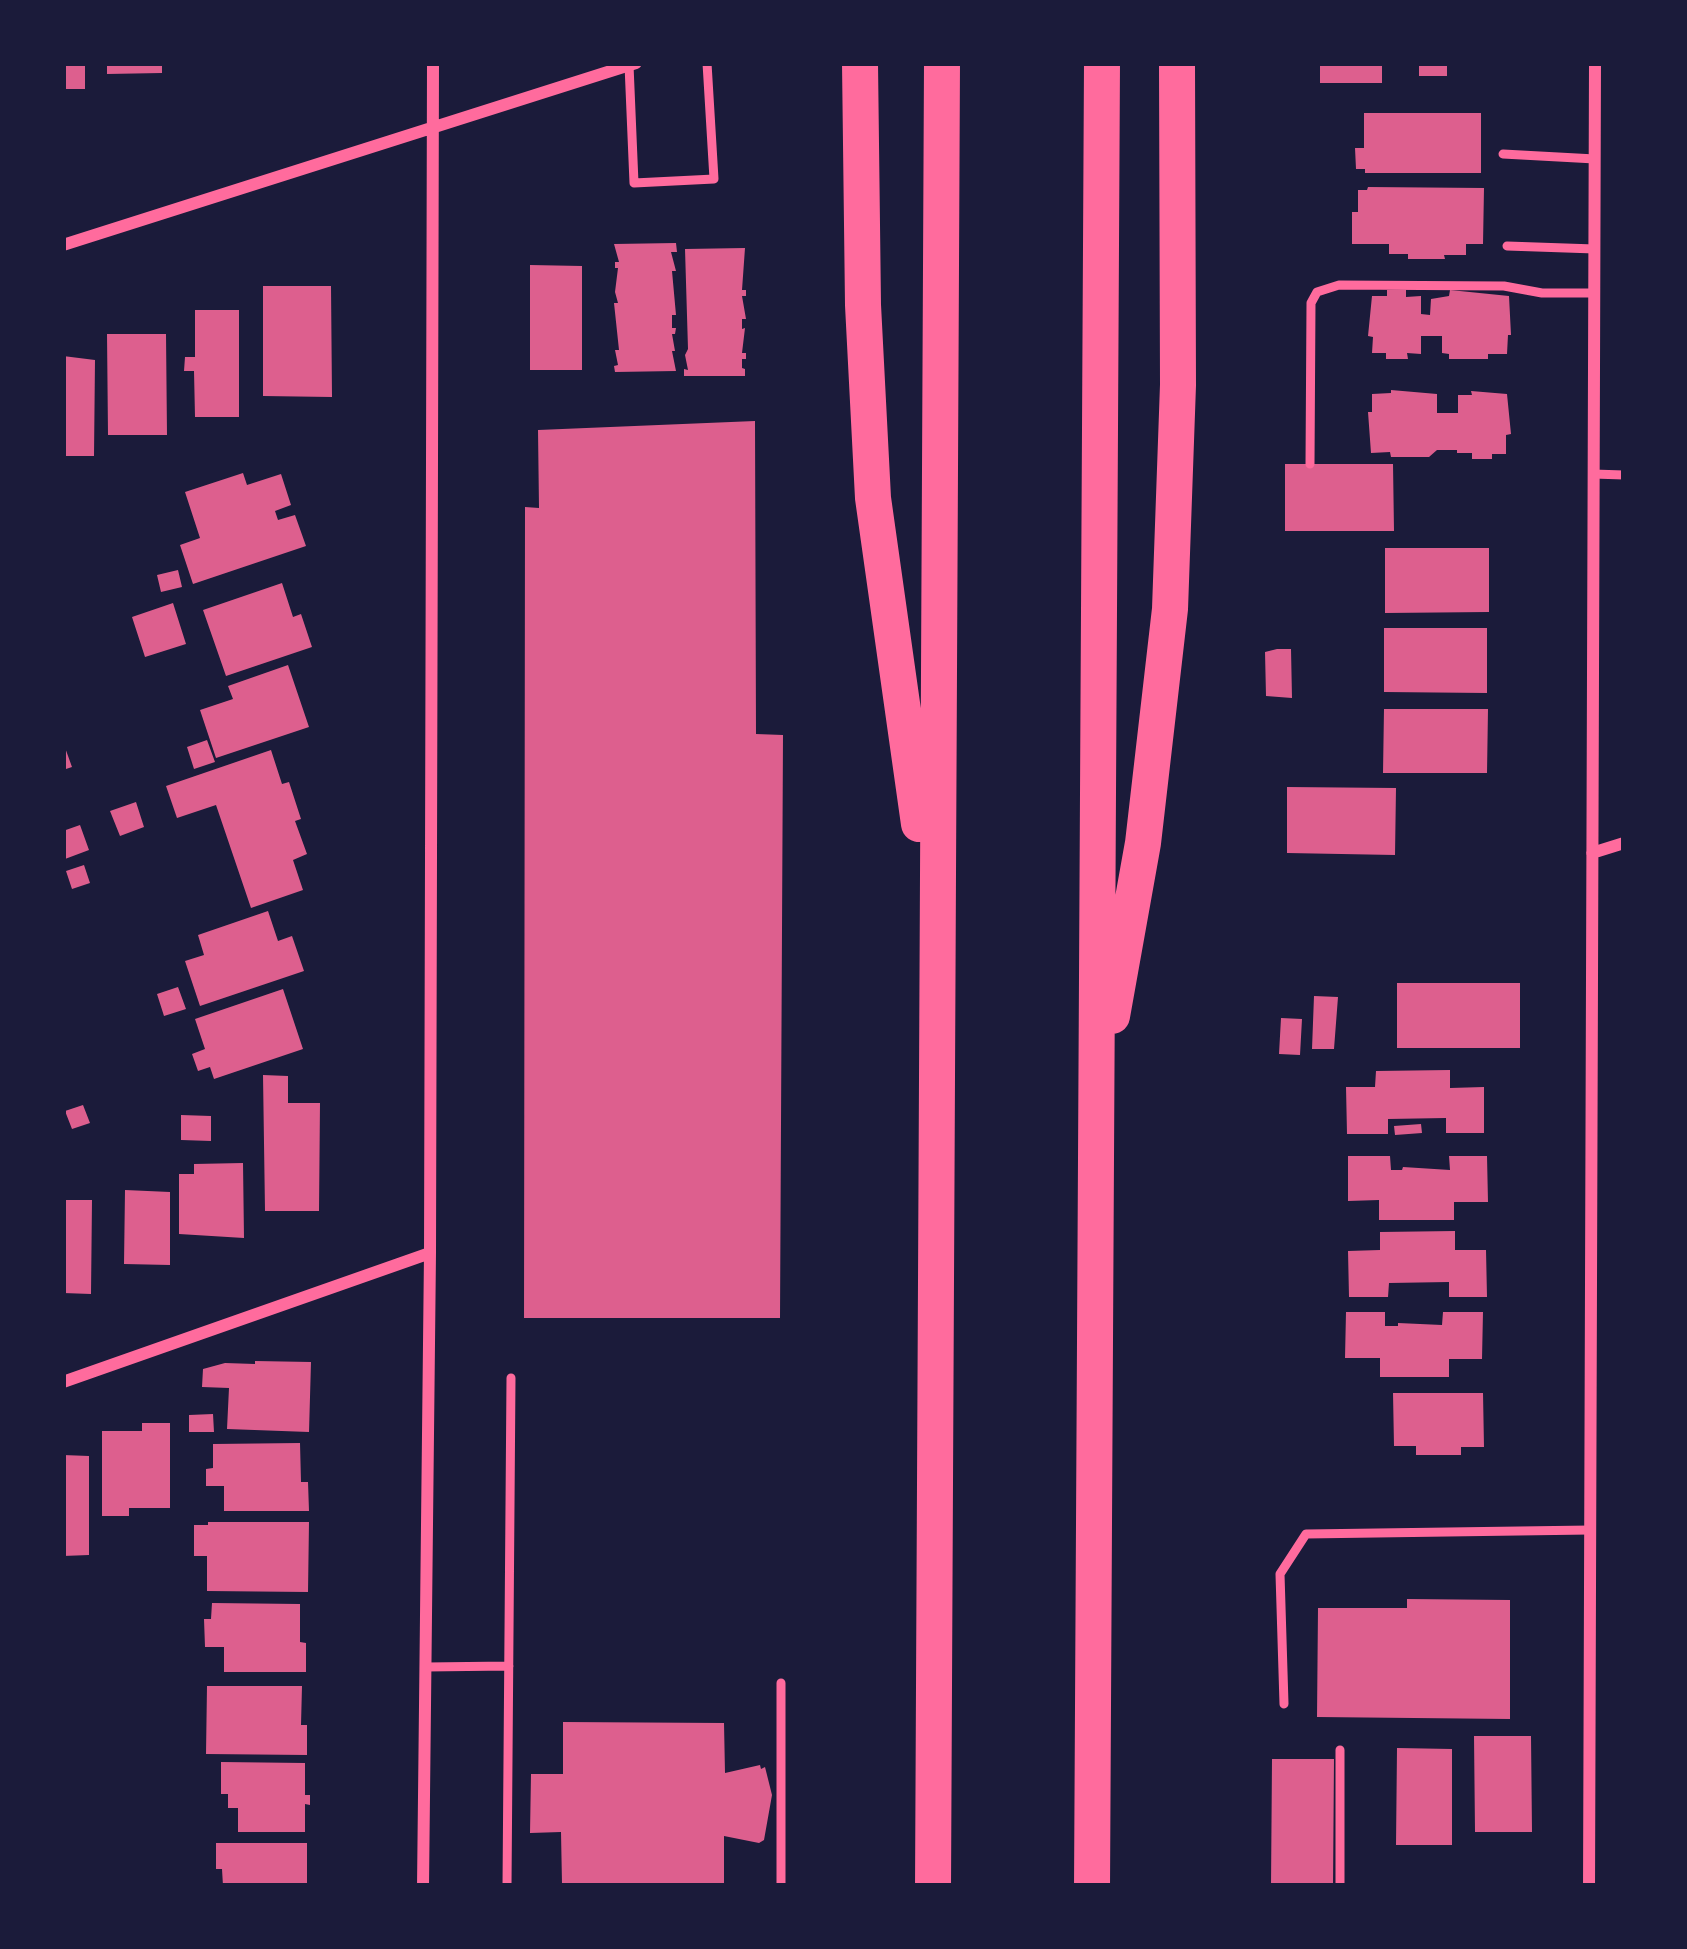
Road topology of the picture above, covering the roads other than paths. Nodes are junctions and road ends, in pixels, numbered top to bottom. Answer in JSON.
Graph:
{"nodes":[{"id":1,"x":433,"y":63,"type":"edge"},
{"id":2,"x":707,"y":63,"type":"edge"},
{"id":3,"x":860,"y":63,"type":"edge"},
{"id":4,"x":942,"y":63,"type":"edge"},
{"id":5,"x":1102,"y":63,"type":"edge"},
{"id":6,"x":1178,"y":63,"type":"edge"},
{"id":7,"x":1595,"y":63,"type":"edge"},
{"id":8,"x":632,"y":64,"type":"edge"},
{"id":9,"x":434,"y":126,"type":"junction"},
{"id":10,"x":1503,"y":154,"type":"dead end"},
{"id":11,"x":1595,"y":159,"type":"junction"},
{"id":12,"x":63,"y":245,"type":"edge"},
{"id":13,"x":1507,"y":246,"type":"dead end"},
{"id":14,"x":1595,"y":249,"type":"junction"},
{"id":15,"x":1594,"y":292,"type":"junction"},
{"id":16,"x":1310,"y":464,"type":"dead end"},
{"id":17,"x":1594,"y":474,"type":"junction"},
{"id":18,"x":1624,"y":475,"type":"edge"},
{"id":19,"x":1624,"y":843,"type":"edge"},
{"id":20,"x":1592,"y":853,"type":"junction"},
{"id":21,"x":936,"y":941,"type":"junction"},
{"id":22,"x":1094,"y":1120,"type":"junction"},
{"id":23,"x":430,"y":1252,"type":"junction"},
{"id":24,"x":511,"y":1378,"type":"dead end"},
{"id":25,"x":63,"y":1382,"type":"edge"},
{"id":26,"x":1590,"y":1530,"type":"junction"},
{"id":27,"x":509,"y":1666,"type":"junction"},
{"id":28,"x":426,"y":1667,"type":"junction"},
{"id":29,"x":782,"y":1683,"type":"dead end"},
{"id":30,"x":1284,"y":1704,"type":"dead end"},
{"id":31,"x":1340,"y":1750,"type":"dead end"},
{"id":32,"x":424,"y":1886,"type":"edge"},
{"id":33,"x":507,"y":1886,"type":"edge"},
{"id":34,"x":781,"y":1886,"type":"edge"},
{"id":35,"x":934,"y":1886,"type":"edge"},
{"id":36,"x":1092,"y":1886,"type":"edge"},
{"id":37,"x":1340,"y":1886,"type":"edge"},
{"id":38,"x":1589,"y":1886,"type":"edge"}],
"edges":[{"from":1,"to":9,"type":"street"},
{"from":2,"to":8,"type":"lane"},
{"from":3,"to":21,"type":"highway"},
{"from":4,"to":21,"type":"highway"},
{"from":5,"to":22,"type":"highway"},
{"from":6,"to":22,"type":"highway"},
{"from":7,"to":11,"type":"street"},
{"from":8,"to":9,"type":"street"},
{"from":9,"to":12,"type":"street"},
{"from":9,"to":23,"type":"street"},
{"from":10,"to":11,"type":"lane"},
{"from":11,"to":14,"type":"street"},
{"from":13,"to":14,"type":"lane"},
{"from":14,"to":15,"type":"street"},
{"from":15,"to":16,"type":"lane"},
{"from":15,"to":17,"type":"street"},
{"from":17,"to":18,"type":"lane"},
{"from":17,"to":20,"type":"street"},
{"from":19,"to":20,"type":"street"},
{"from":20,"to":26,"type":"street"},
{"from":21,"to":35,"type":"highway"},
{"from":22,"to":36,"type":"highway"},
{"from":23,"to":25,"type":"street"},
{"from":23,"to":28,"type":"street"},
{"from":24,"to":27,"type":"lane"},
{"from":26,"to":30,"type":"lane"},
{"from":26,"to":38,"type":"street"},
{"from":27,"to":28,"type":"lane"},
{"from":27,"to":33,"type":"lane"},
{"from":28,"to":32,"type":"street"},
{"from":29,"to":34,"type":"lane"},
{"from":31,"to":37,"type":"lane"}]}
